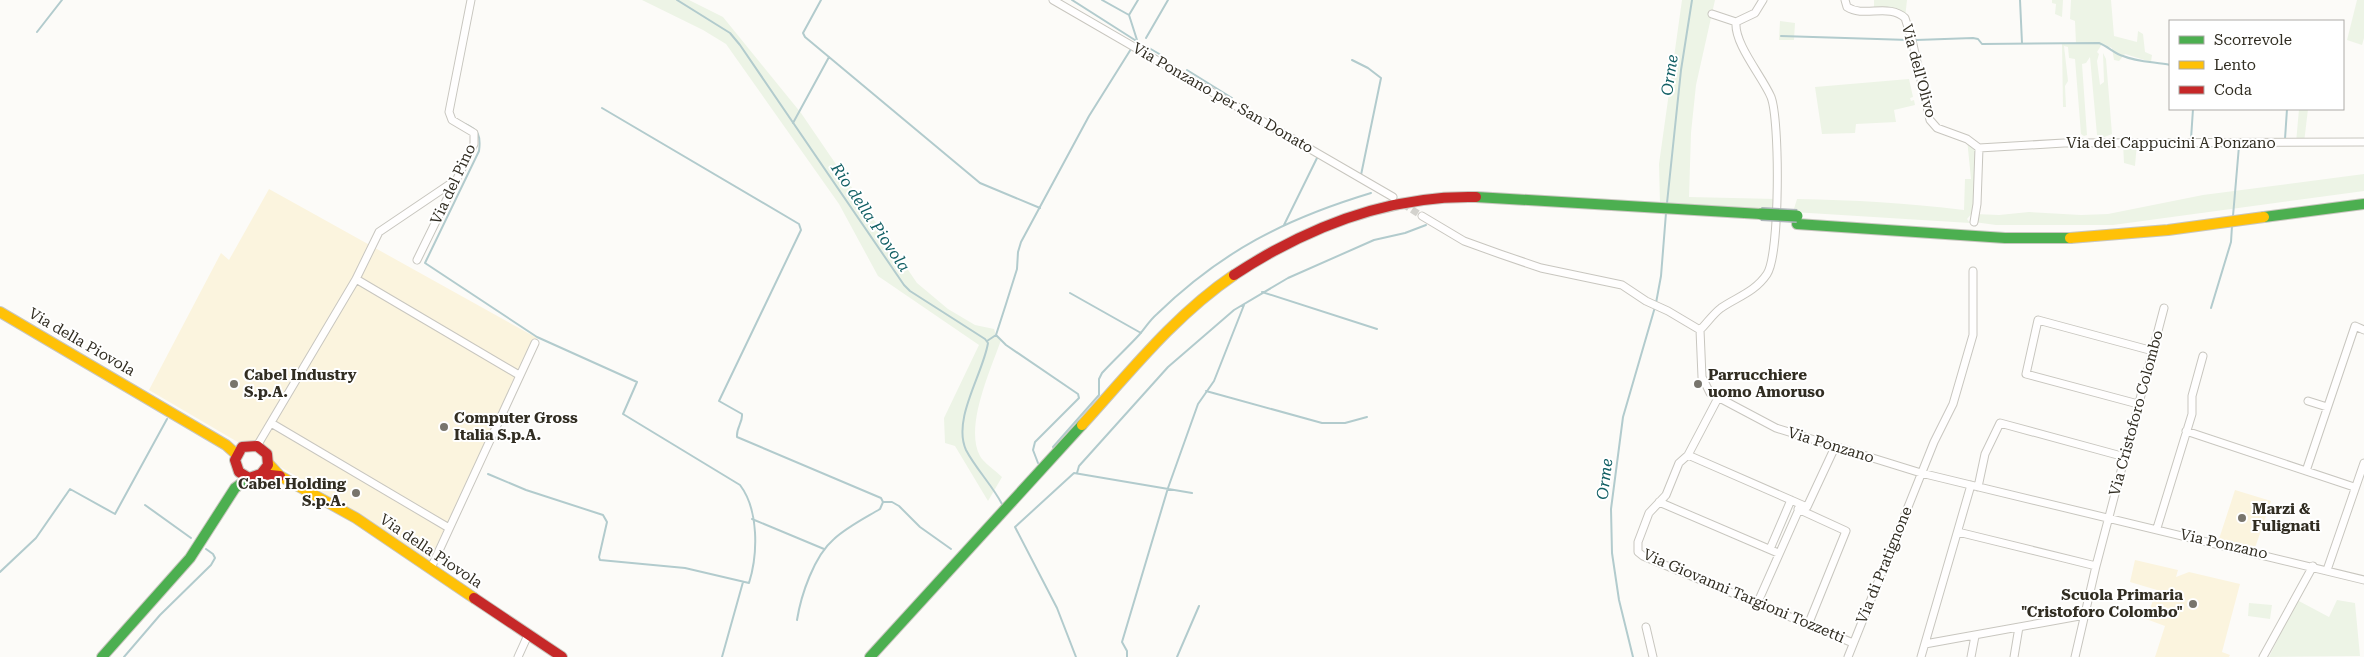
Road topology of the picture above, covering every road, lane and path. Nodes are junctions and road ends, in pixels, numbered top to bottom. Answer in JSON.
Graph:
{"nodes":[{"id":1,"x":471,"y":0,"type":"edge"},
{"id":2,"x":1053,"y":0,"type":"edge"},
{"id":3,"x":1763,"y":0,"type":"edge"},
{"id":4,"x":1845,"y":0,"type":"edge"},
{"id":5,"x":1712,"y":14,"type":"dead end"},
{"id":6,"x":1736,"y":22,"type":"junction"},
{"id":7,"x":2364,"y":142,"type":"edge"},
{"id":8,"x":1979,"y":148,"type":"junction"},
{"id":9,"x":456,"y":180,"type":"junction"},
{"id":10,"x":2364,"y":196,"type":"edge"},
{"id":11,"x":1392,"y":197,"type":"dead end"},
{"id":12,"x":2364,"y":204,"type":"edge"},
{"id":13,"x":1657,"y":212,"type":"junction"},
{"id":14,"x":1422,"y":216,"type":"tunnel mouth"},
{"id":15,"x":1797,"y":220,"type":"junction"},
{"id":16,"x":1974,"y":222,"type":"dead end"},
{"id":17,"x":417,"y":260,"type":"dead end"},
{"id":18,"x":1973,"y":271,"type":"dead end"},
{"id":19,"x":356,"y":278,"type":"junction"},
{"id":20,"x":2164,"y":308,"type":"dead end"},
{"id":21,"x":0,"y":312,"type":"edge"},
{"id":22,"x":1700,"y":330,"type":"junction"},
{"id":23,"x":2364,"y":330,"type":"edge"},
{"id":24,"x":535,"y":343,"type":"dead end"},
{"id":25,"x":2153,"y":351,"type":"junction"},
{"id":26,"x":2203,"y":356,"type":"dead end"},
{"id":27,"x":520,"y":375,"type":"junction"},
{"id":28,"x":1718,"y":398,"type":"junction"},
{"id":29,"x":2308,"y":401,"type":"dead end"},
{"id":30,"x":2138,"y":404,"type":"junction"},
{"id":31,"x":2327,"y":407,"type":"junction"},
{"id":32,"x":271,"y":423,"type":"junction"},
{"id":33,"x":2186,"y":431,"type":"junction"},
{"id":34,"x":258,"y":446,"type":"junction"},
{"id":35,"x":1835,"y":447,"type":"junction"},
{"id":36,"x":239,"y":451,"type":"junction"},
{"id":37,"x":1688,"y":455,"type":"junction"},
{"id":38,"x":2125,"y":457,"type":"junction"},
{"id":39,"x":268,"y":463,"type":"junction"},
{"id":40,"x":2364,"y":464,"type":"edge"},
{"id":41,"x":236,"y":468,"type":"junction"},
{"id":42,"x":2306,"y":471,"type":"junction"},
{"id":43,"x":1922,"y":473,"type":"junction"},
{"id":44,"x":262,"y":474,"type":"junction"},
{"id":45,"x":280,"y":476,"type":"junction"},
{"id":46,"x":249,"y":478,"type":"junction"},
{"id":47,"x":1974,"y":486,"type":"junction"},
{"id":48,"x":2354,"y":487,"type":"junction"},
{"id":49,"x":235,"y":488,"type":"junction"},
{"id":50,"x":1792,"y":500,"type":"junction"},
{"id":51,"x":1659,"y":502,"type":"junction"},
{"id":52,"x":1802,"y":507,"type":"junction"},
{"id":53,"x":2108,"y":518,"type":"junction"},
{"id":54,"x":449,"y":528,"type":"junction"},
{"id":55,"x":2157,"y":528,"type":"junction"},
{"id":56,"x":1958,"y":532,"type":"junction"},
{"id":57,"x":1770,"y":550,"type":"junction"},
{"id":58,"x":1778,"y":553,"type":"junction"},
{"id":59,"x":2096,"y":566,"type":"junction"},
{"id":60,"x":2313,"y":566,"type":"junction"},
{"id":61,"x":431,"y":568,"type":"junction"},
{"id":62,"x":2327,"y":570,"type":"junction"},
{"id":63,"x":2364,"y":580,"type":"edge"},
{"id":64,"x":1757,"y":604,"type":"junction"},
{"id":65,"x":2085,"y":615,"type":"junction"},
{"id":66,"x":1808,"y":625,"type":"junction"},
{"id":67,"x":1646,"y":627,"type":"dead end"},
{"id":68,"x":2019,"y":627,"type":"junction"},
{"id":69,"x":528,"y":635,"type":"junction"},
{"id":70,"x":1975,"y":636,"type":"junction"},
{"id":71,"x":1853,"y":643,"type":"junction"},
{"id":72,"x":1925,"y":644,"type":"junction"},
{"id":73,"x":102,"y":657,"type":"edge"},
{"id":74,"x":518,"y":657,"type":"edge"},
{"id":75,"x":562,"y":657,"type":"edge"},
{"id":76,"x":870,"y":657,"type":"edge"},
{"id":77,"x":880,"y":657,"type":"edge"},
{"id":78,"x":1653,"y":657,"type":"edge"},
{"id":79,"x":1848,"y":657,"type":"edge"},
{"id":80,"x":1921,"y":657,"type":"edge"},
{"id":81,"x":1971,"y":657,"type":"edge"},
{"id":82,"x":2014,"y":657,"type":"edge"},
{"id":83,"x":2075,"y":657,"type":"edge"},
{"id":84,"x":2263,"y":657,"type":"edge"}],
"edges":[{"from":1,"to":9,"type":"street","name":"Via del Pino"},
{"from":2,"to":11,"type":"street","name":"Via Ponzano per San Donato"},
{"from":3,"to":6,"type":"street"},
{"from":4,"to":8,"type":"street","name":"Via dell'Olivo"},
{"from":5,"to":6,"type":"street"},
{"from":6,"to":22,"type":"street"},
{"from":7,"to":8,"type":"street","name":"Via dei Cappucini A Ponzano"},
{"from":8,"to":16,"type":"street"},
{"from":9,"to":17,"type":"street","name":"Via del Pino"},
{"from":9,"to":19,"type":"street"},
{"from":10,"to":15,"type":"main road"},
{"from":12,"to":15,"type":"main road"},
{"from":13,"to":15,"type":"main road","bridge":true},
{"from":13,"to":76,"type":"main road"},
{"from":13,"to":77,"type":"main road"},
{"from":14,"to":22,"type":"street"},
{"from":18,"to":43,"type":"street"},
{"from":19,"to":27,"type":"street"},
{"from":19,"to":32,"type":"street"},
{"from":20,"to":25,"type":"street","name":"Via Cristoforo Colombo"},
{"from":21,"to":36,"type":"main road","name":"Via della Piovola"},
{"from":22,"to":28,"type":"street","name":"Via Ponzano"},
{"from":23,"to":31,"type":"street"},
{"from":24,"to":27,"type":"street"},
{"from":25,"to":30,"type":"street","name":"Via Cristoforo Colombo"},
{"from":25,"to":30,"type":"street"},
{"from":26,"to":33,"type":"street"},
{"from":27,"to":54,"type":"street"},
{"from":28,"to":35,"type":"street","name":"Via Ponzano"},
{"from":28,"to":37,"type":"street"},
{"from":29,"to":31,"type":"street"},
{"from":30,"to":38,"type":"street","name":"Via Cristoforo Colombo"},
{"from":31,"to":42,"type":"street"},
{"from":32,"to":34,"type":"street"},
{"from":32,"to":54,"type":"street"},
{"from":33,"to":42,"type":"street"},
{"from":33,"to":55,"type":"street"},
{"from":34,"to":36,"type":"main road"},
{"from":34,"to":39,"type":"main road"},
{"from":35,"to":43,"type":"street","name":"Via Ponzano"},
{"from":35,"to":52,"type":"street"},
{"from":36,"to":41,"type":"main road"},
{"from":37,"to":50,"type":"street"},
{"from":37,"to":51,"type":"street"},
{"from":38,"to":47,"type":"street"},
{"from":38,"to":53,"type":"street","name":"Via Cristoforo Colombo"},
{"from":39,"to":44,"type":"main road"},
{"from":39,"to":45,"type":"main road"},
{"from":40,"to":48,"type":"street"},
{"from":41,"to":46,"type":"main road"},
{"from":41,"to":49,"type":"main road"},
{"from":42,"to":48,"type":"street"},
{"from":43,"to":47,"type":"street","name":"Via Ponzano"},
{"from":43,"to":71,"type":"street","name":"Via di Pratignone"},
{"from":44,"to":45,"type":"main road"},
{"from":44,"to":46,"type":"main road"},
{"from":45,"to":61,"type":"main road","name":"Via della Piovola"},
{"from":46,"to":49,"type":"main road"},
{"from":47,"to":53,"type":"street","name":"Via Ponzano"},
{"from":47,"to":56,"type":"street"},
{"from":48,"to":62,"type":"street"},
{"from":49,"to":73,"type":"main road"},
{"from":50,"to":52,"type":"street"},
{"from":50,"to":57,"type":"street"},
{"from":51,"to":57,"type":"street"},
{"from":51,"to":64,"type":"street","name":"Via Giovanni Targioni Tozzetti"},
{"from":52,"to":58,"type":"street"},
{"from":52,"to":66,"type":"street"},
{"from":53,"to":55,"type":"street","name":"Via Ponzano"},
{"from":53,"to":59,"type":"street","name":"Via Cristoforo Colombo"},
{"from":54,"to":61,"type":"street"},
{"from":55,"to":60,"type":"street","name":"Via Ponzano"},
{"from":56,"to":59,"type":"street"},
{"from":56,"to":72,"type":"street"},
{"from":57,"to":58,"type":"street"},
{"from":58,"to":64,"type":"street"},
{"from":59,"to":65,"type":"street","name":"Via Cristoforo Colombo"},
{"from":60,"to":62,"type":"street","name":"Via Ponzano"},
{"from":60,"to":84,"type":"street"},
{"from":61,"to":69,"type":"main road","name":"Via della Piovola"},
{"from":62,"to":63,"type":"street","name":"Via Ponzano"},
{"from":64,"to":66,"type":"street","name":"Via Giovanni Targioni Tozzetti"},
{"from":65,"to":68,"type":"street"},
{"from":65,"to":83,"type":"street","name":"Via Cristoforo Colombo"},
{"from":66,"to":71,"type":"street","name":"Via Giovanni Targioni Tozzetti"},
{"from":67,"to":78,"type":"street"},
{"from":68,"to":70,"type":"street"},
{"from":68,"to":82,"type":"street"},
{"from":69,"to":74,"type":"street"},
{"from":69,"to":75,"type":"main road","name":"Via della Piovola"},
{"from":70,"to":72,"type":"street"},
{"from":70,"to":81,"type":"street"},
{"from":71,"to":79,"type":"street","name":"Via di Pratignone"},
{"from":72,"to":80,"type":"street"}]}
